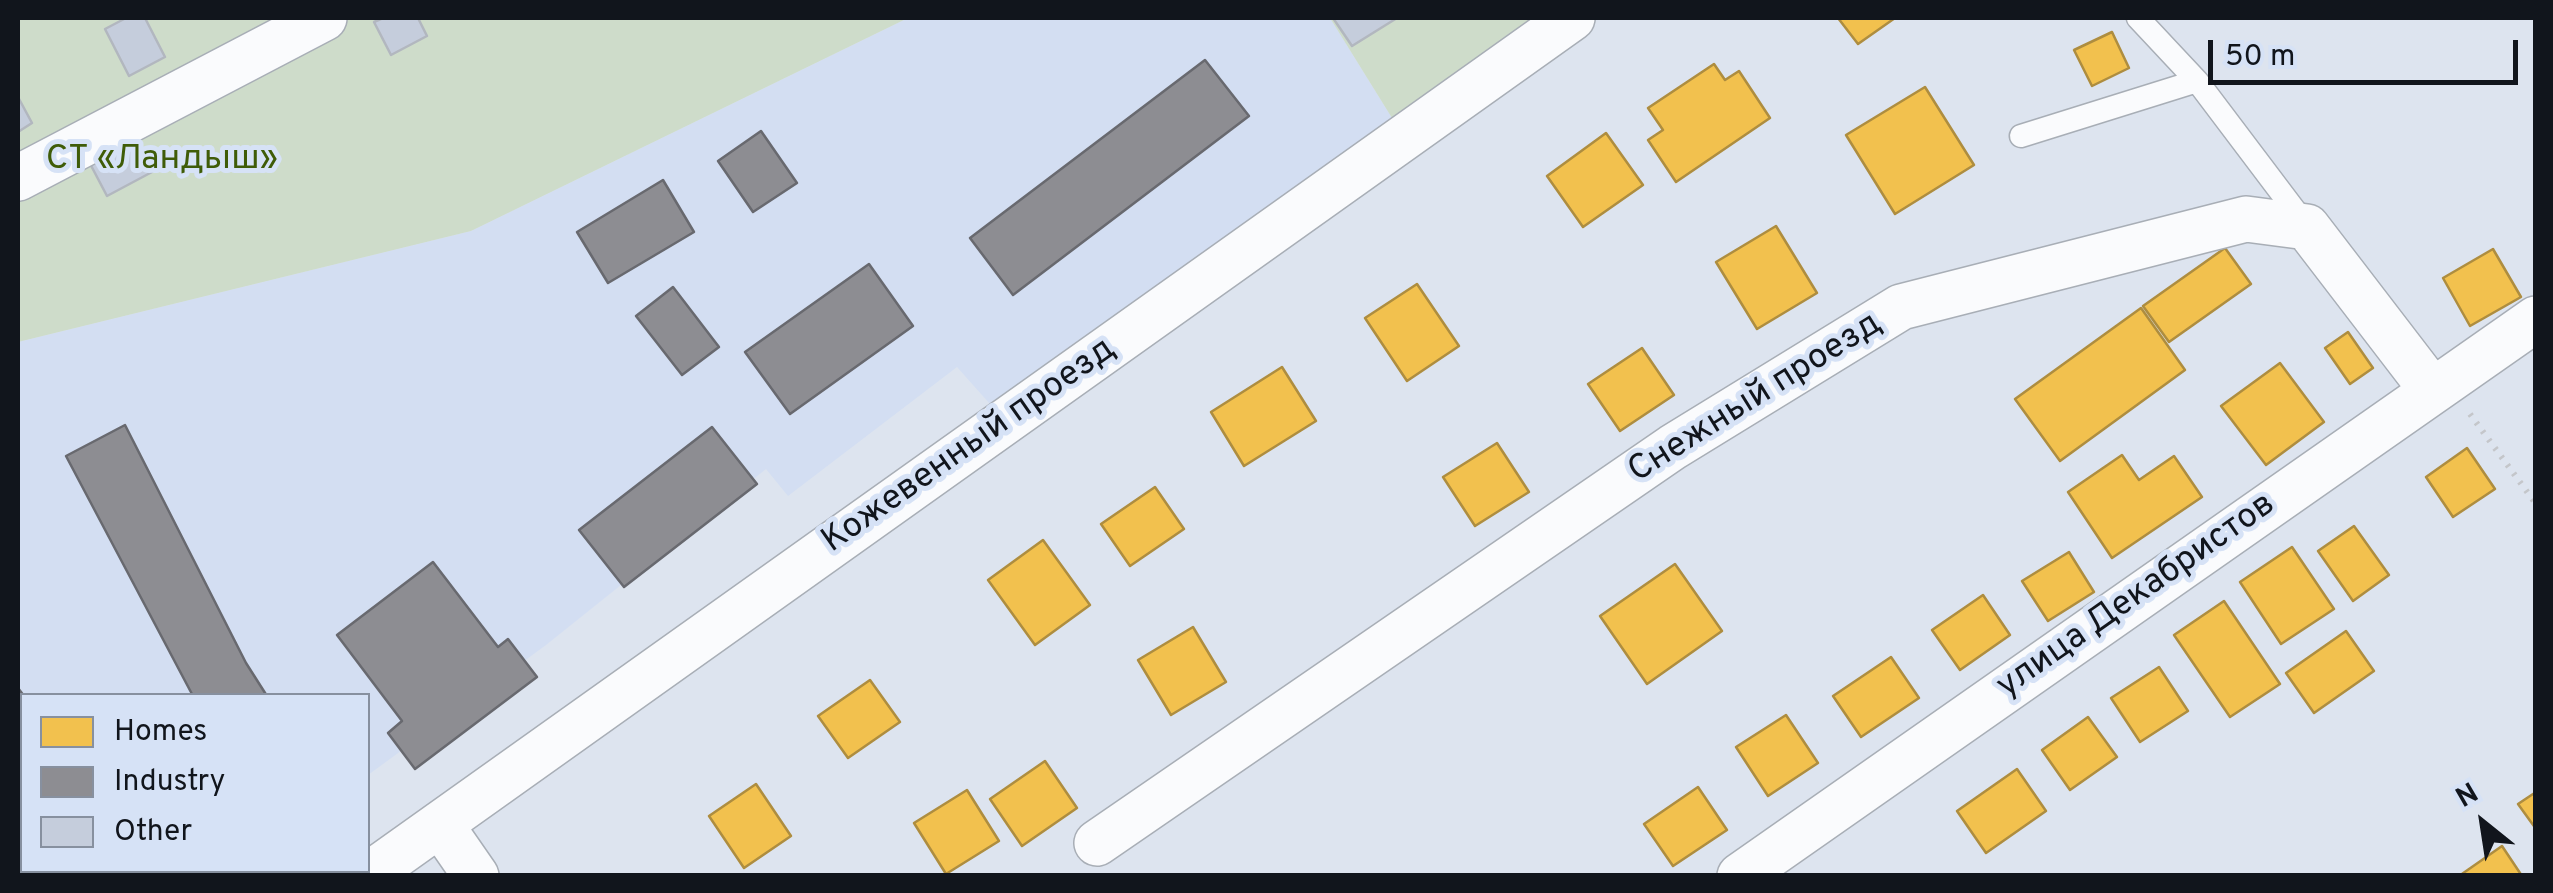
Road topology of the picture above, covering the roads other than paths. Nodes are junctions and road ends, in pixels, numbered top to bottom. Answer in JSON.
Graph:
{"nodes":[{"id":1,"x":324,"y":18,"type":"edge"},
{"id":2,"x":1572,"y":18,"type":"edge"},
{"id":3,"x":2138,"y":18,"type":"edge"},
{"id":4,"x":2197,"y":81,"type":"junction"},
{"id":5,"x":2021,"y":136,"type":"dead end"},
{"id":6,"x":18,"y":178,"type":"edge"},
{"id":7,"x":2307,"y":227,"type":"junction"},
{"id":8,"x":2536,"y":319,"type":"edge"},
{"id":9,"x":2439,"y":385,"type":"junction"},
{"id":10,"x":440,"y":824,"type":"junction"},
{"id":11,"x":1097,"y":843,"type":"dead end"},
{"id":12,"x":368,"y":876,"type":"edge"},
{"id":13,"x":476,"y":876,"type":"edge"},
{"id":14,"x":1740,"y":876,"type":"edge"}],
"edges":[{"from":1,"to":6,"type":"street"},
{"from":2,"to":10,"type":"street","name":"Кожевенный проезд"},
{"from":3,"to":4,"type":"lane"},
{"from":4,"to":5,"type":"lane"},
{"from":4,"to":7,"type":"lane"},
{"from":7,"to":9,"type":"street"},
{"from":7,"to":11,"type":"street","name":"Снежный проезд"},
{"from":8,"to":9,"type":"street","name":"улица Декабристов"},
{"from":9,"to":14,"type":"street","name":"улица Декабристов"},
{"from":10,"to":12,"type":"street","name":"Кожевенный проезд"},
{"from":10,"to":13,"type":"street"}]}
